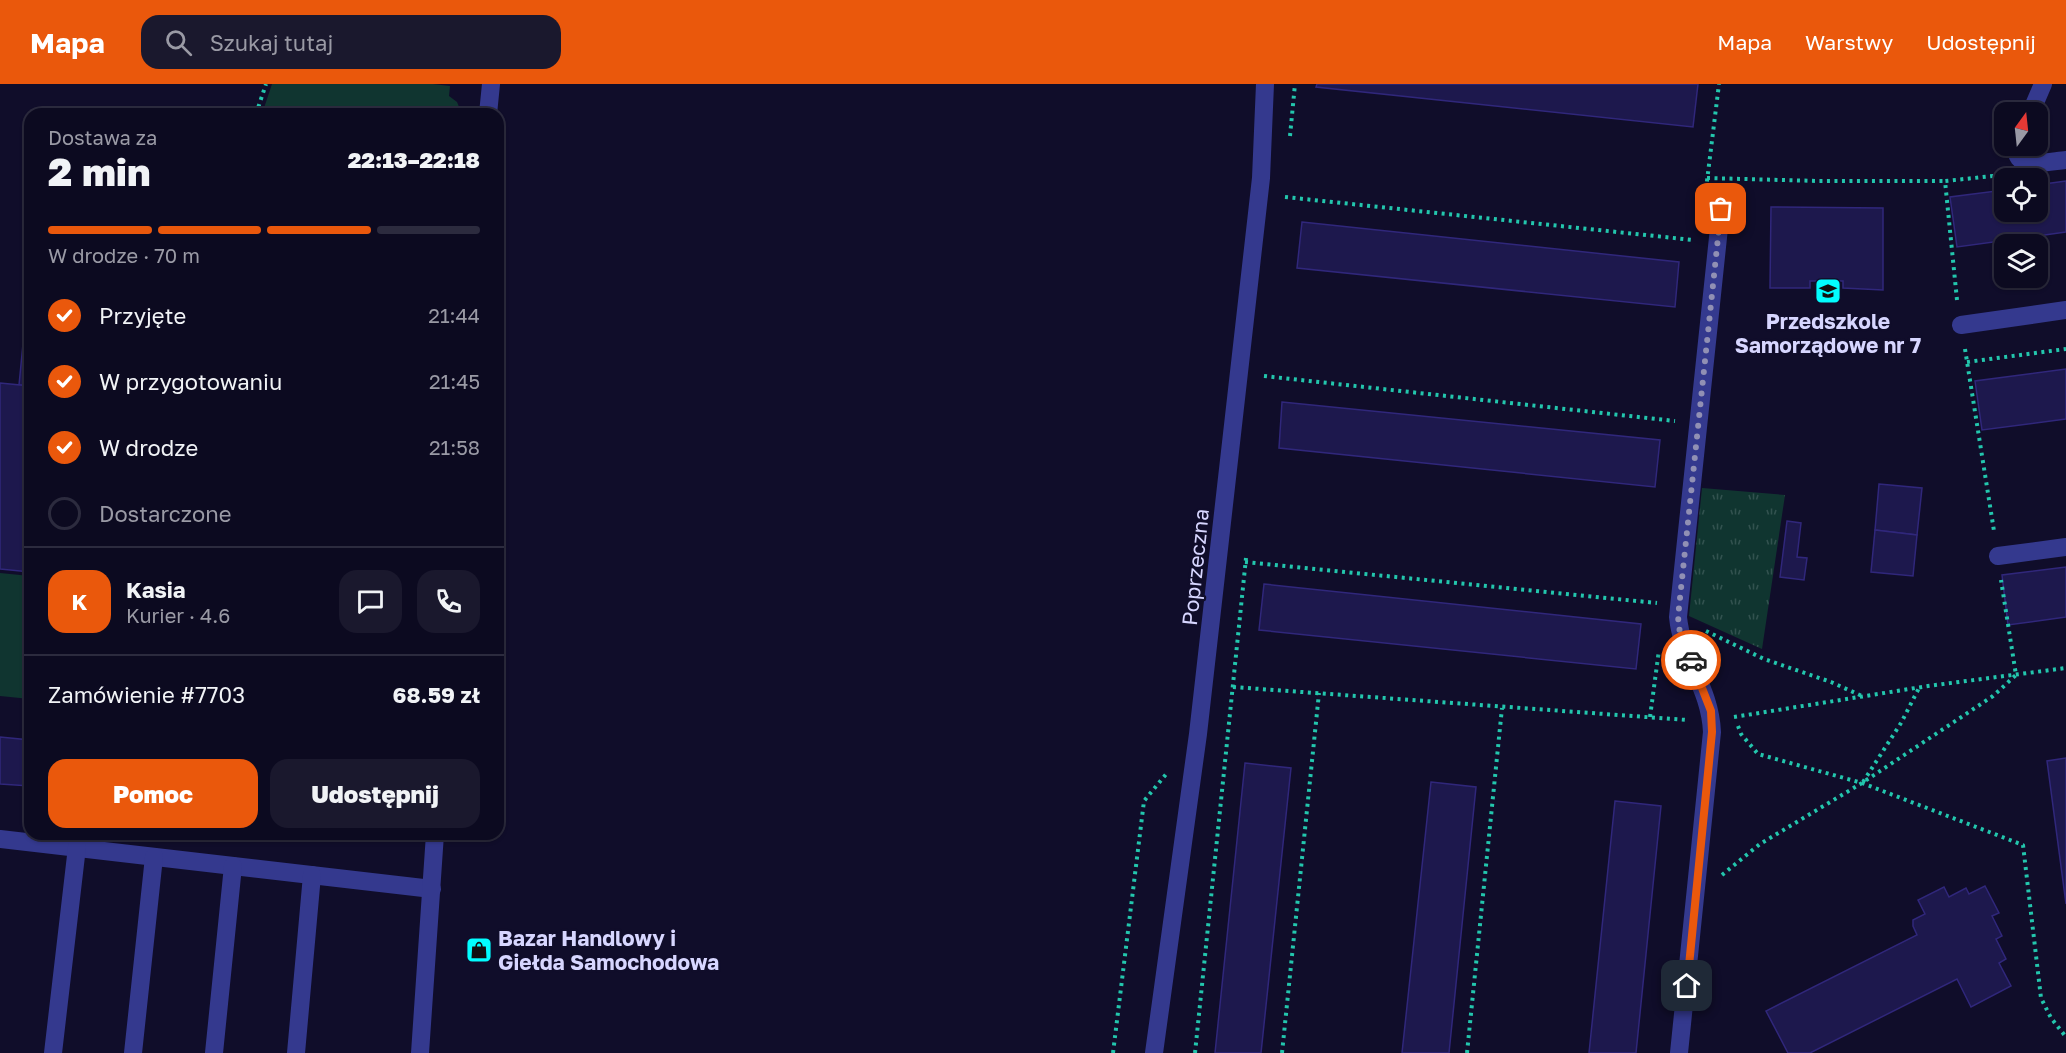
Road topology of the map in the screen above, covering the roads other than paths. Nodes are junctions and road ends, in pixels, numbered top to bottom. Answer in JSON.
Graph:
{"nodes":[{"id":1,"x":491,"y":84,"type":"edge"},
{"id":2,"x":1265,"y":84,"type":"edge"},
{"id":3,"x":2043,"y":84,"type":"edge"},
{"id":4,"x":2035,"y":102,"type":"edge"},
{"id":5,"x":489,"y":108,"type":"edge"},
{"id":6,"x":2018,"y":156,"type":"edge"},
{"id":7,"x":2066,"y":160,"type":"edge"},
{"id":8,"x":1721,"y":209,"type":"dead end"},
{"id":9,"x":2066,"y":310,"type":"edge"},
{"id":10,"x":1961,"y":325,"type":"road end"},
{"id":11,"x":2066,"y":547,"type":"edge"},
{"id":12,"x":1998,"y":556,"type":"road end"},
{"id":13,"x":0,"y":839,"type":"edge"},
{"id":14,"x":435,"y":840,"type":"edge"},
{"id":15,"x":77,"y":847,"type":"junction"},
{"id":16,"x":154,"y":857,"type":"junction"},
{"id":17,"x":233,"y":866,"type":"junction"},
{"id":18,"x":312,"y":875,"type":"junction"},
{"id":19,"x":432,"y":889,"type":"junction"},
{"id":20,"x":53,"y":1053,"type":"edge"},
{"id":21,"x":133,"y":1053,"type":"edge"},
{"id":22,"x":214,"y":1053,"type":"edge"},
{"id":23,"x":296,"y":1053,"type":"edge"},
{"id":24,"x":420,"y":1053,"type":"edge"},
{"id":25,"x":1154,"y":1053,"type":"edge"},
{"id":26,"x":1679,"y":1053,"type":"edge"}],
"edges":[{"from":1,"to":5,"type":"street"},
{"from":2,"to":25,"type":"street","name":"Poprzeczna"},
{"from":3,"to":4,"type":"street"},
{"from":6,"to":7,"type":"street"},
{"from":8,"to":26,"type":"street"},
{"from":9,"to":10,"type":"street"},
{"from":11,"to":12,"type":"street"},
{"from":13,"to":15,"type":"street"},
{"from":14,"to":19,"type":"street"},
{"from":15,"to":16,"type":"street"},
{"from":15,"to":20,"type":"street"},
{"from":16,"to":17,"type":"street"},
{"from":16,"to":21,"type":"street"},
{"from":17,"to":18,"type":"street"},
{"from":17,"to":22,"type":"street"},
{"from":18,"to":19,"type":"street"},
{"from":18,"to":23,"type":"street"},
{"from":19,"to":24,"type":"street"}]}
